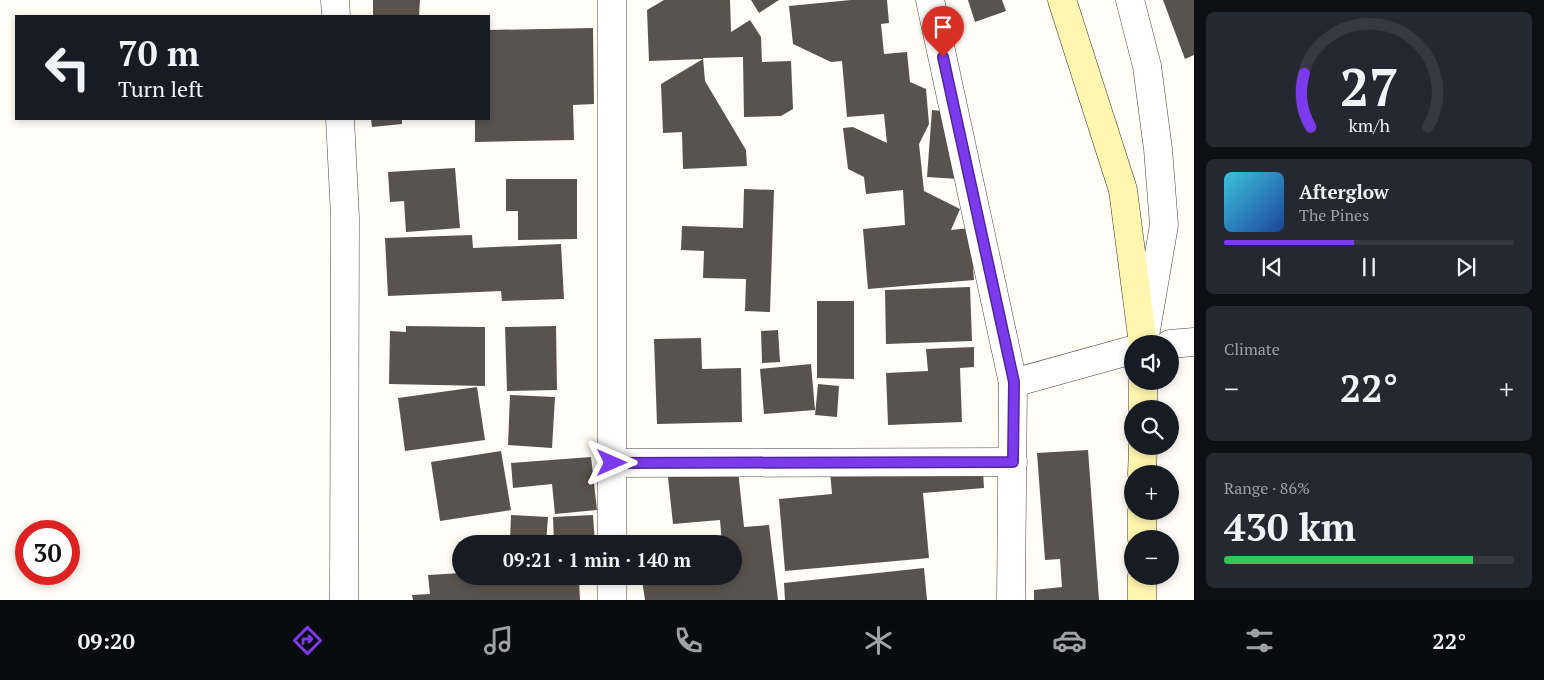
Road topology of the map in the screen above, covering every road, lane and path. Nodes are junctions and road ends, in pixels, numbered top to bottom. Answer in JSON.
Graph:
{"nodes":[{"id":1,"x":335,"y":0,"type":"edge"},
{"id":2,"x":612,"y":0,"type":"edge"},
{"id":3,"x":930,"y":0,"type":"edge"},
{"id":4,"x":1062,"y":0,"type":"edge"},
{"id":5,"x":1130,"y":0,"type":"edge"},
{"id":6,"x":336,"y":15,"type":"edge"},
{"id":7,"x":340,"y":120,"type":"edge"},
{"id":8,"x":1142,"y":335,"type":"edge"},
{"id":9,"x":1145,"y":335,"type":"edge"},
{"id":10,"x":1194,"y":342,"type":"edge"},
{"id":11,"x":1179,"y":343,"type":"edge"},
{"id":12,"x":1124,"y":352,"type":"edge"},
{"id":13,"x":1014,"y":382,"type":"junction"},
{"id":14,"x":1013,"y":462,"type":"junction"},
{"id":15,"x":612,"y":463,"type":"junction"},
{"id":16,"x":612,"y":535,"type":"edge"},
{"id":17,"x":612,"y":585,"type":"edge"},
{"id":18,"x":1142,"y":585,"type":"edge"},
{"id":19,"x":344,"y":600,"type":"edge"},
{"id":20,"x":612,"y":600,"type":"edge"},
{"id":21,"x":1011,"y":600,"type":"edge"},
{"id":22,"x":1142,"y":600,"type":"edge"}],
"edges":[{"from":1,"to":6,"type":"street"},
{"from":2,"to":15,"type":"street"},
{"from":3,"to":13,"type":"street"},
{"from":4,"to":8,"type":"street"},
{"from":5,"to":9,"type":"street"},
{"from":7,"to":19,"type":"street"},
{"from":10,"to":11,"type":"street"},
{"from":12,"to":13,"type":"street"},
{"from":13,"to":14,"type":"street"},
{"from":14,"to":15,"type":"street"},
{"from":14,"to":21,"type":"street"},
{"from":15,"to":16,"type":"street"},
{"from":17,"to":20,"type":"street"},
{"from":18,"to":22,"type":"street"}]}
